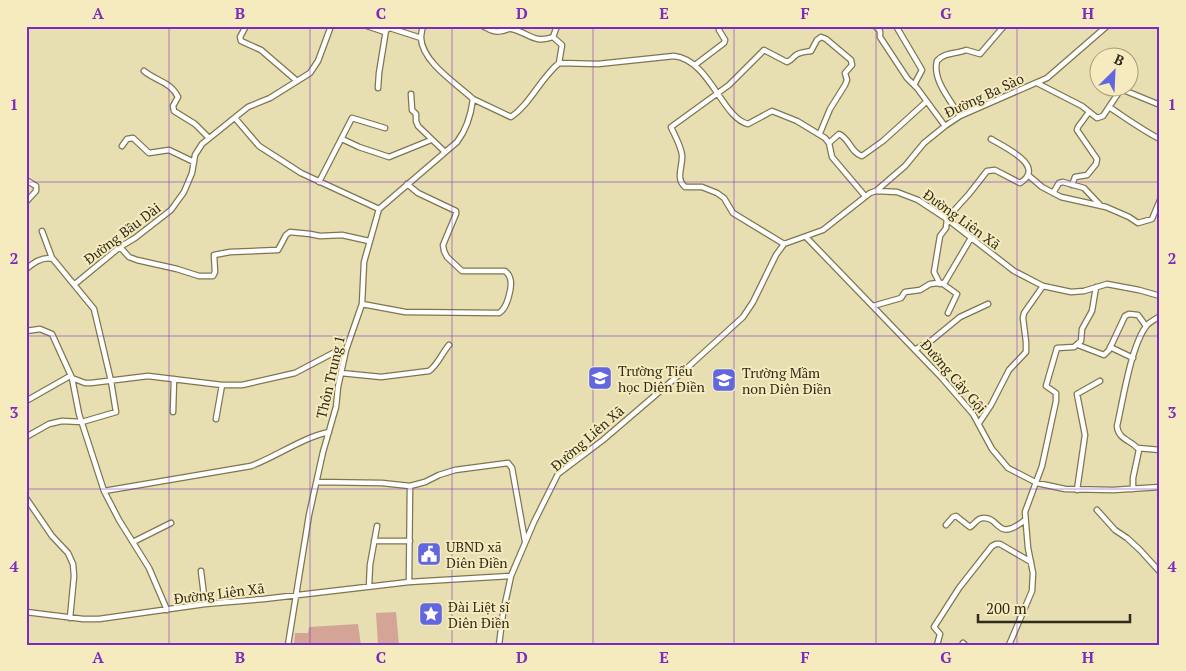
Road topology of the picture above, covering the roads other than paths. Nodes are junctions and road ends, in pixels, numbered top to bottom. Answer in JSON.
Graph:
{"nodes":[{"id":1,"x":246,"y":26,"type":"edge"},
{"id":2,"x":331,"y":26,"type":"edge"},
{"id":3,"x":368,"y":26,"type":"edge"},
{"id":4,"x":423,"y":26,"type":"edge"},
{"id":5,"x":483,"y":26,"type":"edge"},
{"id":6,"x":557,"y":26,"type":"edge"},
{"id":7,"x":875,"y":26,"type":"edge"},
{"id":8,"x":896,"y":26,"type":"edge"},
{"id":9,"x":1004,"y":26,"type":"edge"},
{"id":10,"x":1107,"y":26,"type":"edge"},
{"id":11,"x":719,"y":30,"type":"dead end"},
{"id":12,"x":385,"y":32,"type":"junction"},
{"id":13,"x":553,"y":37,"type":"junction"},
{"id":14,"x":421,"y":38,"type":"junction"},
{"id":15,"x":559,"y":63,"type":"junction"},
{"id":16,"x":695,"y":65,"type":"junction"},
{"id":17,"x":144,"y":71,"type":"dead end"},
{"id":18,"x":297,"y":81,"type":"junction"},
{"id":19,"x":1037,"y":83,"type":"junction"},
{"id":20,"x":914,"y":85,"type":"junction"},
{"id":21,"x":378,"y":88,"type":"dead end"},
{"id":22,"x":718,"y":93,"type":"junction"},
{"id":23,"x":411,"y":94,"type":"dead end"},
{"id":24,"x":474,"y":99,"type":"junction"},
{"id":25,"x":926,"y":102,"type":"junction"},
{"id":26,"x":1160,"y":104,"type":"edge"},
{"id":27,"x":1109,"y":107,"type":"junction"},
{"id":28,"x":1089,"y":112,"type":"junction"},
{"id":29,"x":960,"y":116,"type":"junction"},
{"id":30,"x":235,"y":118,"type":"junction"},
{"id":31,"x":945,"y":126,"type":"junction"},
{"id":32,"x":386,"y":128,"type":"dead end"},
{"id":33,"x":820,"y":133,"type":"junction"},
{"id":34,"x":209,"y":138,"type":"junction"},
{"id":35,"x":991,"y":138,"type":"dead end"},
{"id":36,"x":342,"y":139,"type":"junction"},
{"id":37,"x":1160,"y":139,"type":"edge"},
{"id":38,"x":431,"y":140,"type":"junction"},
{"id":39,"x":829,"y":144,"type":"junction"},
{"id":40,"x":122,"y":146,"type":"dead end"},
{"id":41,"x":445,"y":152,"type":"junction"},
{"id":42,"x":194,"y":162,"type":"junction"},
{"id":43,"x":1028,"y":176,"type":"junction"},
{"id":44,"x":26,"y":180,"type":"edge"},
{"id":45,"x":319,"y":182,"type":"junction"},
{"id":46,"x":407,"y":184,"type":"junction"},
{"id":47,"x":1072,"y":185,"type":"junction"},
{"id":48,"x":876,"y":191,"type":"junction"},
{"id":49,"x":1053,"y":193,"type":"junction"},
{"id":50,"x":865,"y":196,"type":"junction"},
{"id":51,"x":1160,"y":200,"type":"edge"},
{"id":52,"x":26,"y":202,"type":"edge"},
{"id":53,"x":1101,"y":206,"type":"junction"},
{"id":54,"x":379,"y":209,"type":"junction"},
{"id":55,"x":947,"y":219,"type":"junction"},
{"id":56,"x":42,"y":231,"type":"dead end"},
{"id":57,"x":806,"y":237,"type":"junction"},
{"id":58,"x":972,"y":238,"type":"junction"},
{"id":59,"x":369,"y":241,"type":"junction"},
{"id":60,"x":784,"y":244,"type":"junction"},
{"id":61,"x":120,"y":247,"type":"junction"},
{"id":62,"x":52,"y":258,"type":"junction"},
{"id":63,"x":26,"y":269,"type":"edge"},
{"id":64,"x":941,"y":283,"type":"junction"},
{"id":65,"x":75,"y":284,"type":"junction"},
{"id":66,"x":1042,"y":286,"type":"junction"},
{"id":67,"x":1096,"y":287,"type":"junction"},
{"id":68,"x":1160,"y":296,"type":"edge"},
{"id":69,"x":362,"y":304,"type":"junction"},
{"id":70,"x":988,"y":304,"type":"dead end"},
{"id":71,"x":873,"y":306,"type":"junction"},
{"id":72,"x":948,"y":313,"type":"dead end"},
{"id":73,"x":1160,"y":316,"type":"edge"},
{"id":74,"x":1146,"y":326,"type":"junction"},
{"id":75,"x":26,"y":331,"type":"edge"},
{"id":76,"x":450,"y":345,"type":"dead end"},
{"id":77,"x":1078,"y":345,"type":"junction"},
{"id":78,"x":1110,"y":347,"type":"junction"},
{"id":79,"x":916,"y":349,"type":"junction"},
{"id":80,"x":346,"y":350,"type":"junction"},
{"id":81,"x":1133,"y":358,"type":"junction"},
{"id":82,"x":341,"y":373,"type":"junction"},
{"id":83,"x":71,"y":377,"type":"junction"},
{"id":84,"x":174,"y":379,"type":"junction"},
{"id":85,"x":111,"y":381,"type":"junction"},
{"id":86,"x":1100,"y":382,"type":"dead end"},
{"id":87,"x":222,"y":385,"type":"junction"},
{"id":88,"x":26,"y":401,"type":"edge"},
{"id":89,"x":173,"y":412,"type":"dead end"},
{"id":90,"x":216,"y":419,"type":"dead end"},
{"id":91,"x":82,"y":422,"type":"junction"},
{"id":92,"x":979,"y":423,"type":"junction"},
{"id":93,"x":329,"y":432,"type":"junction"},
{"id":94,"x":26,"y":437,"type":"edge"},
{"id":95,"x":1138,"y":448,"type":"junction"},
{"id":96,"x":1160,"y":450,"type":"edge"},
{"id":97,"x":317,"y":482,"type":"junction"},
{"id":98,"x":1037,"y":483,"type":"junction"},
{"id":99,"x":410,"y":486,"type":"junction"},
{"id":100,"x":1160,"y":487,"type":"edge"},
{"id":101,"x":1133,"y":489,"type":"junction"},
{"id":102,"x":1077,"y":490,"type":"junction"},
{"id":103,"x":104,"y":491,"type":"junction"},
{"id":104,"x":26,"y":498,"type":"edge"},
{"id":105,"x":1097,"y":510,"type":"dead end"},
{"id":106,"x":1025,"y":520,"type":"junction"},
{"id":107,"x":171,"y":523,"type":"dead end"},
{"id":108,"x":946,"y":525,"type":"dead end"},
{"id":109,"x":377,"y":526,"type":"dead end"},
{"id":110,"x":374,"y":541,"type":"junction"},
{"id":111,"x":525,"y":541,"type":"junction"},
{"id":112,"x":134,"y":542,"type":"junction"},
{"id":113,"x":410,"y":542,"type":"junction"},
{"id":114,"x":1031,"y":562,"type":"junction"},
{"id":115,"x":201,"y":571,"type":"dead end"},
{"id":116,"x":1160,"y":572,"type":"edge"},
{"id":117,"x":511,"y":576,"type":"junction"},
{"id":118,"x":409,"y":582,"type":"junction"},
{"id":119,"x":369,"y":586,"type":"junction"},
{"id":120,"x":296,"y":594,"type":"junction"},
{"id":121,"x":205,"y":604,"type":"junction"},
{"id":122,"x":167,"y":610,"type":"junction"},
{"id":123,"x":26,"y":612,"type":"edge"},
{"id":124,"x":70,"y":618,"type":"junction"},
{"id":125,"x":288,"y":645,"type":"edge"},
{"id":126,"x":499,"y":645,"type":"edge"},
{"id":127,"x":937,"y":645,"type":"edge"},
{"id":128,"x":1009,"y":645,"type":"edge"}],
"edges":[{"from":1,"to":18,"type":"street"},
{"from":2,"to":18,"type":"street","name":"Đường Bầu Dài"},
{"from":3,"to":12,"type":"street"},
{"from":4,"to":14,"type":"street"},
{"from":5,"to":13,"type":"street"},
{"from":6,"to":13,"type":"street"},
{"from":7,"to":20,"type":"street"},
{"from":8,"to":20,"type":"street"},
{"from":9,"to":29,"type":"street"},
{"from":10,"to":19,"type":"street","name":"Đường Ba Sào"},
{"from":11,"to":16,"type":"street"},
{"from":12,"to":14,"type":"street"},
{"from":12,"to":21,"type":"street"},
{"from":13,"to":15,"type":"street"},
{"from":14,"to":24,"type":"street"},
{"from":15,"to":16,"type":"street"},
{"from":15,"to":24,"type":"street"},
{"from":16,"to":22,"type":"street"},
{"from":17,"to":34,"type":"street"},
{"from":18,"to":30,"type":"street","name":"Đường Bầu Dài"},
{"from":19,"to":28,"type":"street"},
{"from":19,"to":29,"type":"street","name":"Đường Ba Sào"},
{"from":20,"to":25,"type":"street"},
{"from":22,"to":33,"type":"street"},
{"from":22,"to":33,"type":"street"},
{"from":22,"to":60,"type":"street"},
{"from":23,"to":38,"type":"street"},
{"from":24,"to":41,"type":"street"},
{"from":25,"to":31,"type":"street"},
{"from":25,"to":39,"type":"street"},
{"from":26,"to":27,"type":"street"},
{"from":27,"to":28,"type":"street"},
{"from":27,"to":37,"type":"street"},
{"from":28,"to":47,"type":"street"},
{"from":29,"to":31,"type":"street","name":"Đường Ba Sào"},
{"from":30,"to":34,"type":"street","name":"Đường Bầu Dài"},
{"from":30,"to":45,"type":"street"},
{"from":31,"to":48,"type":"street","name":"Đường Ba Sào"},
{"from":32,"to":36,"type":"street"},
{"from":33,"to":39,"type":"street"},
{"from":34,"to":42,"type":"street","name":"Đường Bầu Dài"},
{"from":35,"to":43,"type":"street"},
{"from":36,"to":38,"type":"street"},
{"from":36,"to":45,"type":"street"},
{"from":38,"to":41,"type":"street"},
{"from":39,"to":50,"type":"street"},
{"from":40,"to":42,"type":"street"},
{"from":41,"to":46,"type":"street"},
{"from":42,"to":61,"type":"street","name":"Đường Bầu Dài"},
{"from":43,"to":49,"type":"street"},
{"from":43,"to":55,"type":"street"},
{"from":44,"to":52,"type":"street"},
{"from":45,"to":54,"type":"street"},
{"from":46,"to":54,"type":"street"},
{"from":46,"to":69,"type":"street"},
{"from":47,"to":49,"type":"street"},
{"from":47,"to":53,"type":"street"},
{"from":48,"to":50,"type":"street","name":"Đường Liên Xã"},
{"from":48,"to":55,"type":"street","name":"Đường Liên Xã"},
{"from":49,"to":53,"type":"street"},
{"from":50,"to":57,"type":"street","name":"Đường Liên Xã"},
{"from":51,"to":53,"type":"street"},
{"from":54,"to":59,"type":"street","name":"Thôn Trung 1"},
{"from":55,"to":58,"type":"street","name":"Đường Liên Xã"},
{"from":55,"to":64,"type":"street"},
{"from":56,"to":62,"type":"street"},
{"from":57,"to":60,"type":"street","name":"Đường Liên Xã"},
{"from":57,"to":71,"type":"street","name":"Đường Cây Gội"},
{"from":58,"to":64,"type":"street"},
{"from":58,"to":66,"type":"street","name":"Đường Liên Xã"},
{"from":59,"to":61,"type":"street"},
{"from":59,"to":69,"type":"street","name":"Thôn Trung 1"},
{"from":60,"to":111,"type":"street","name":"Đường Liên Xã"},
{"from":61,"to":65,"type":"street","name":"Đường Bầu Dài"},
{"from":62,"to":63,"type":"street"},
{"from":62,"to":65,"type":"street"},
{"from":64,"to":71,"type":"street"},
{"from":64,"to":72,"type":"street"},
{"from":65,"to":85,"type":"street"},
{"from":66,"to":67,"type":"street","name":"Đường Liên Xã"},
{"from":66,"to":92,"type":"street"},
{"from":67,"to":68,"type":"street","name":"Đường Liên Xã"},
{"from":67,"to":77,"type":"street"},
{"from":69,"to":80,"type":"street","name":"Thôn Trung 1"},
{"from":70,"to":79,"type":"street"},
{"from":71,"to":79,"type":"street","name":"Đường Cây Gội"},
{"from":73,"to":74,"type":"street"},
{"from":74,"to":78,"type":"street"},
{"from":74,"to":81,"type":"street"},
{"from":75,"to":83,"type":"street"},
{"from":76,"to":82,"type":"street"},
{"from":77,"to":78,"type":"street"},
{"from":77,"to":98,"type":"street"},
{"from":78,"to":81,"type":"street"},
{"from":79,"to":92,"type":"street","name":"Đường Cây Gội"},
{"from":80,"to":82,"type":"street","name":"Thôn Trung 1"},
{"from":80,"to":87,"type":"street"},
{"from":81,"to":95,"type":"street"},
{"from":82,"to":93,"type":"street","name":"Thôn Trung 1"},
{"from":83,"to":85,"type":"street"},
{"from":83,"to":88,"type":"street"},
{"from":83,"to":91,"type":"street"},
{"from":84,"to":85,"type":"street"},
{"from":84,"to":87,"type":"street"},
{"from":84,"to":89,"type":"street"},
{"from":85,"to":91,"type":"street"},
{"from":86,"to":102,"type":"street"},
{"from":87,"to":90,"type":"street"},
{"from":91,"to":94,"type":"street"},
{"from":91,"to":103,"type":"street"},
{"from":92,"to":98,"type":"street","name":"Đường Cây Gội"},
{"from":93,"to":97,"type":"street","name":"Thôn Trung 1"},
{"from":93,"to":103,"type":"street"},
{"from":95,"to":96,"type":"street"},
{"from":95,"to":101,"type":"street"},
{"from":97,"to":99,"type":"street"},
{"from":97,"to":120,"type":"street","name":"Thôn Trung 1"},
{"from":98,"to":102,"type":"street","name":"Đường Cây Gội"},
{"from":98,"to":106,"type":"street"},
{"from":99,"to":111,"type":"street"},
{"from":99,"to":113,"type":"street"},
{"from":100,"to":101,"type":"street","name":"Đường Cây Gội"},
{"from":101,"to":102,"type":"street","name":"Đường Cây Gội"},
{"from":103,"to":112,"type":"street"},
{"from":104,"to":124,"type":"street"},
{"from":105,"to":116,"type":"street"},
{"from":106,"to":108,"type":"street"},
{"from":106,"to":114,"type":"street"},
{"from":107,"to":112,"type":"street"},
{"from":109,"to":110,"type":"street"},
{"from":110,"to":113,"type":"street"},
{"from":110,"to":119,"type":"street"},
{"from":111,"to":117,"type":"street","name":"Đường Liên Xã"},
{"from":112,"to":122,"type":"street"},
{"from":113,"to":118,"type":"street"},
{"from":114,"to":127,"type":"street"},
{"from":114,"to":128,"type":"street"},
{"from":115,"to":121,"type":"street"},
{"from":117,"to":118,"type":"street","name":"Đường Liên Xã"},
{"from":117,"to":126,"type":"street"},
{"from":118,"to":119,"type":"street","name":"Đường Liên Xã"},
{"from":119,"to":120,"type":"street","name":"Đường Liên Xã"},
{"from":120,"to":121,"type":"street","name":"Đường Liên Xã"},
{"from":120,"to":125,"type":"street","name":"Thôn Trung 1"},
{"from":121,"to":122,"type":"street","name":"Đường Liên Xã"},
{"from":122,"to":124,"type":"street","name":"Đường Liên Xã"},
{"from":123,"to":124,"type":"street","name":"Đường Liên Xã"}]}
